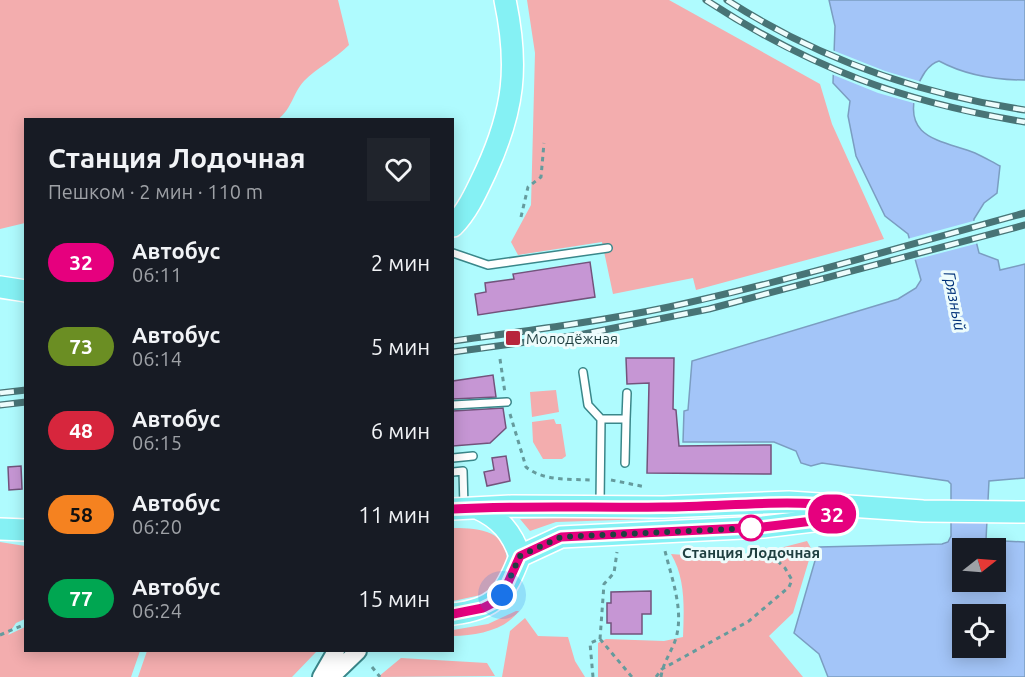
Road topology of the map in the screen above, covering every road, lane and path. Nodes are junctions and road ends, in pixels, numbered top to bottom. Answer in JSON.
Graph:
{"nodes":[{"id":1,"x":505,"y":0,"type":"edge"},
{"id":2,"x":544,"y":143,"type":"dead end"},
{"id":3,"x":521,"y":217,"type":"dead end"},
{"id":4,"x":454,"y":224,"type":"edge"},
{"id":5,"x":608,"y":248,"type":"dead end"},
{"id":6,"x":454,"y":253,"type":"edge"},
{"id":7,"x":0,"y":287,"type":"edge"},
{"id":8,"x":24,"y":291,"type":"edge"},
{"id":9,"x":500,"y":359,"type":"dead end"},
{"id":10,"x":583,"y":372,"type":"dead end"},
{"id":11,"x":627,"y":393,"type":"dead end"},
{"id":12,"x":507,"y":402,"type":"junction"},
{"id":13,"x":454,"y":405,"type":"edge"},
{"id":14,"x":601,"y":418,"type":"junction"},
{"id":15,"x":626,"y":419,"type":"junction"},
{"id":16,"x":472,"y":456,"type":"dead end"},
{"id":17,"x":454,"y":458,"type":"edge"},
{"id":18,"x":462,"y":458,"type":"junction"},
{"id":19,"x":625,"y":463,"type":"dead end"},
{"id":20,"x":463,"y":471,"type":"junction"},
{"id":21,"x":454,"y":472,"type":"edge"},
{"id":22,"x":600,"y":480,"type":"junction"},
{"id":23,"x":653,"y":488,"type":"dead end"},
{"id":24,"x":600,"y":507,"type":"junction"},
{"id":25,"x":849,"y":507,"type":"junction"},
{"id":26,"x":465,"y":508,"type":"edge"},
{"id":27,"x":1017,"y":512,"type":"edge"},
{"id":28,"x":0,"y":529,"type":"edge"},
{"id":29,"x":24,"y":530,"type":"edge"},
{"id":30,"x":617,"y":546,"type":"dead end"},
{"id":31,"x":664,"y":546,"type":"dead end"},
{"id":32,"x":763,"y":547,"type":"dead end"},
{"id":33,"x":520,"y":556,"type":"junction"},
{"id":34,"x":454,"y":614,"type":"edge"},
{"id":35,"x":24,"y":625,"type":"edge"},
{"id":36,"x":0,"y":635,"type":"edge"},
{"id":37,"x":600,"y":639,"type":"junction"},
{"id":38,"x":336,"y":652,"type":"edge"},
{"id":39,"x":357,"y":652,"type":"edge"},
{"id":40,"x":372,"y":667,"type":"dead end"},
{"id":41,"x":662,"y":669,"type":"junction"},
{"id":42,"x":332,"y":676,"type":"edge"},
{"id":43,"x":380,"y":677,"type":"edge"},
{"id":44,"x":592,"y":677,"type":"edge"},
{"id":45,"x":632,"y":677,"type":"edge"},
{"id":46,"x":656,"y":677,"type":"edge"},
{"id":47,"x":661,"y":677,"type":"edge"}],
"edges":[{"from":1,"to":4,"type":"main road"},
{"from":2,"to":3,"type":"path"},
{"from":5,"to":6,"type":"lane"},
{"from":7,"to":8,"type":"main road"},
{"from":9,"to":12,"type":"path"},
{"from":10,"to":14,"type":"lane"},
{"from":11,"to":15,"type":"lane"},
{"from":12,"to":13,"type":"lane"},
{"from":12,"to":22,"type":"path"},
{"from":14,"to":15,"type":"lane"},
{"from":14,"to":22,"type":"lane"},
{"from":15,"to":19,"type":"lane"},
{"from":16,"to":18,"type":"lane"},
{"from":17,"to":18,"type":"lane"},
{"from":18,"to":20,"type":"lane"},
{"from":20,"to":21,"type":"lane"},
{"from":20,"to":26,"type":"lane"},
{"from":22,"to":23,"type":"path"},
{"from":22,"to":24,"type":"lane"},
{"from":24,"to":25,"type":"main road"},
{"from":24,"to":26,"type":"main road"},
{"from":25,"to":27,"type":"main road"},
{"from":25,"to":33,"type":"main road"},
{"from":26,"to":33,"type":"main road"},
{"from":28,"to":29,"type":"main road"},
{"from":30,"to":37,"type":"path"},
{"from":31,"to":41,"type":"path"},
{"from":32,"to":41,"type":"path"},
{"from":33,"to":34,"type":"main road"},
{"from":35,"to":36,"type":"path"},
{"from":37,"to":44,"type":"path"},
{"from":37,"to":45,"type":"path"},
{"from":38,"to":42,"type":"street"},
{"from":39,"to":42,"type":"street"},
{"from":40,"to":43,"type":"path"},
{"from":41,"to":46,"type":"path"},
{"from":41,"to":47,"type":"path"}]}
